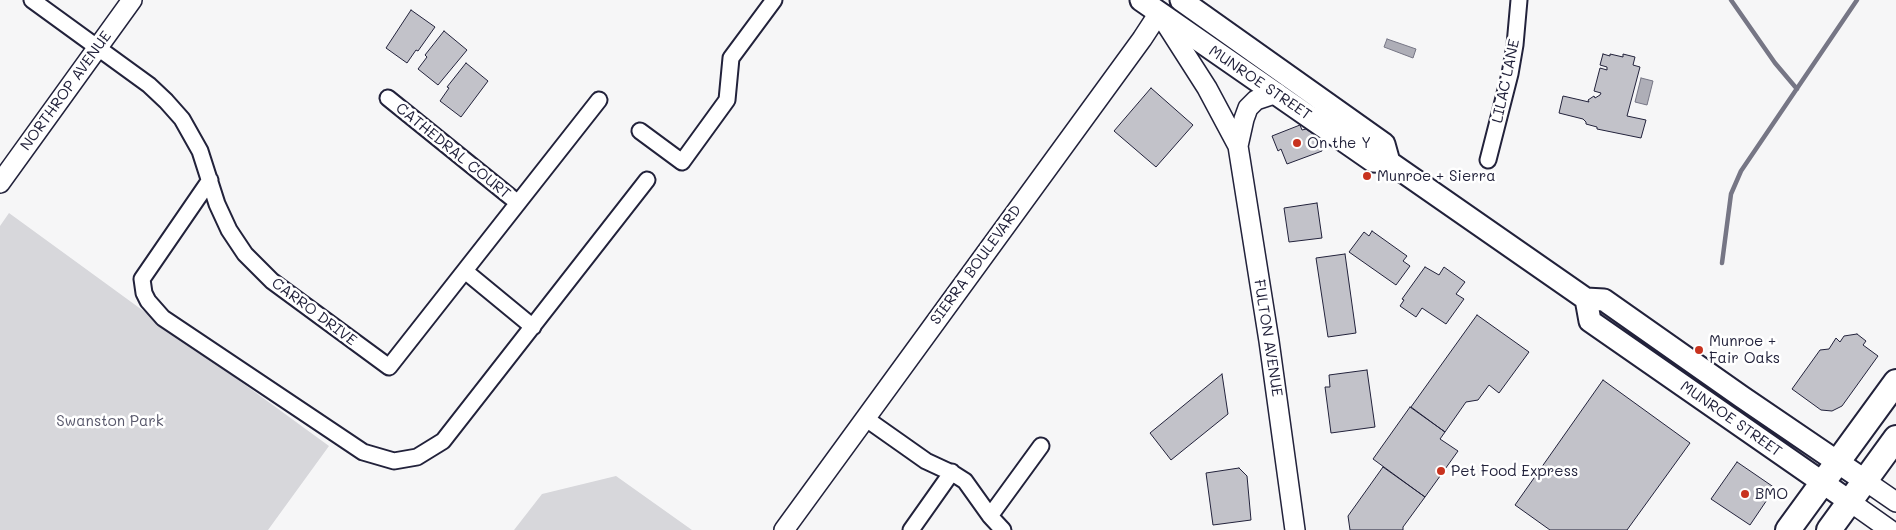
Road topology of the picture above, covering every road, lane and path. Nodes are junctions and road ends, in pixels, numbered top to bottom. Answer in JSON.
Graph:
{"nodes":[{"id":1,"x":32,"y":0,"type":"edge"},
{"id":2,"x":132,"y":0,"type":"edge"},
{"id":3,"x":774,"y":0,"type":"edge"},
{"id":4,"x":1141,"y":0,"type":"edge"},
{"id":5,"x":1181,"y":0,"type":"edge"},
{"id":6,"x":1519,"y":0,"type":"edge"},
{"id":7,"x":1163,"y":6,"type":"edge"},
{"id":8,"x":97,"y":48,"type":"junction"},
{"id":9,"x":1277,"y":94,"type":"junction"},
{"id":10,"x":388,"y":98,"type":"dead end"},
{"id":11,"x":599,"y":100,"type":"dead end"},
{"id":12,"x":640,"y":131,"type":"dead end"},
{"id":13,"x":1238,"y":146,"type":"junction"},
{"id":14,"x":1488,"y":160,"type":"dead end"},
{"id":15,"x":1389,"y":162,"type":"junction"},
{"id":16,"x":210,"y":180,"type":"junction"},
{"id":17,"x":647,"y":180,"type":"dead end"},
{"id":18,"x":0,"y":183,"type":"edge"},
{"id":19,"x":518,"y":203,"type":"junction"},
{"id":20,"x":464,"y":271,"type":"junction"},
{"id":21,"x":1586,"y":300,"type":"junction"},
{"id":22,"x":533,"y":327,"type":"junction"},
{"id":23,"x":1896,"y":382,"type":"edge"},
{"id":24,"x":865,"y":418,"type":"junction"},
{"id":25,"x":1896,"y":438,"type":"edge"},
{"id":26,"x":1041,"y":446,"type":"dead end"},
{"id":27,"x":1838,"y":462,"type":"junction"},
{"id":28,"x":952,"y":472,"type":"junction"},
{"id":29,"x":1864,"y":480,"type":"junction"},
{"id":30,"x":1823,"y":482,"type":"junction"},
{"id":31,"x":1849,"y":501,"type":"junction"},
{"id":32,"x":1896,"y":502,"type":"edge"},
{"id":33,"x":990,"y":516,"type":"junction"},
{"id":34,"x":784,"y":530,"type":"edge"},
{"id":35,"x":911,"y":530,"type":"edge"},
{"id":36,"x":1003,"y":530,"type":"edge"},
{"id":37,"x":1296,"y":530,"type":"edge"},
{"id":38,"x":1788,"y":530,"type":"edge"},
{"id":39,"x":1829,"y":530,"type":"edge"},
{"id":40,"x":1890,"y":530,"type":"edge"}],
"edges":[{"from":1,"to":8,"type":"street","name":"CARRO DRIVE"},
{"from":2,"to":8,"type":"street","name":"NORTHROP AVENUE"},
{"from":3,"to":12,"type":"street"},
{"from":4,"to":7,"type":"main road","name":"FULTON AVENUE"},
{"from":5,"to":15,"type":"main road","name":"MUNROE STREET"},
{"from":6,"to":14,"type":"street","name":"LILAC LANE"},
{"from":7,"to":9,"type":"main road","name":"MUNROE STREET"},
{"from":7,"to":13,"type":"street","name":"FULTON AVENUE"},
{"from":7,"to":24,"type":"street","name":"SIERRA BOULEVARD"},
{"from":8,"to":16,"type":"street","name":"CARRO DRIVE"},
{"from":8,"to":18,"type":"street","name":"NORTHROP AVENUE"},
{"from":9,"to":13,"type":"street","name":"FULTON AVENUE"},
{"from":9,"to":15,"type":"main road","name":"MUNROE STREET"},
{"from":10,"to":19,"type":"street","name":"CATHEDRAL COURT"},
{"from":11,"to":19,"type":"street","name":"CARRO DRIVE"},
{"from":13,"to":37,"type":"street","name":"FULTON AVENUE"},
{"from":15,"to":21,"type":"main road","name":"MUNROE STREET"},
{"from":16,"to":20,"type":"street","name":"CARRO DRIVE"},
{"from":16,"to":22,"type":"street"},
{"from":17,"to":22,"type":"street"},
{"from":19,"to":20,"type":"street","name":"CARRO DRIVE"},
{"from":20,"to":22,"type":"street"},
{"from":21,"to":27,"type":"main road","name":"MUNROE STREET"},
{"from":21,"to":30,"type":"main road","name":"MUNROE STREET"},
{"from":23,"to":27,"type":"main road"},
{"from":24,"to":28,"type":"street"},
{"from":24,"to":34,"type":"street","name":"SIERRA BOULEVARD"},
{"from":25,"to":29,"type":"main road"},
{"from":26,"to":33,"type":"street"},
{"from":27,"to":29,"type":"main road","name":"MUNROE STREET"},
{"from":27,"to":30,"type":"main road"},
{"from":28,"to":33,"type":"street"},
{"from":28,"to":35,"type":"street"},
{"from":29,"to":31,"type":"main road"},
{"from":29,"to":32,"type":"street","name":"MUNROE STREET"},
{"from":30,"to":31,"type":"main road","name":"MUNROE STREET"},
{"from":30,"to":38,"type":"main road"},
{"from":31,"to":39,"type":"main road"},
{"from":31,"to":40,"type":"street","name":"MUNROE STREET"},
{"from":33,"to":36,"type":"street"}]}
